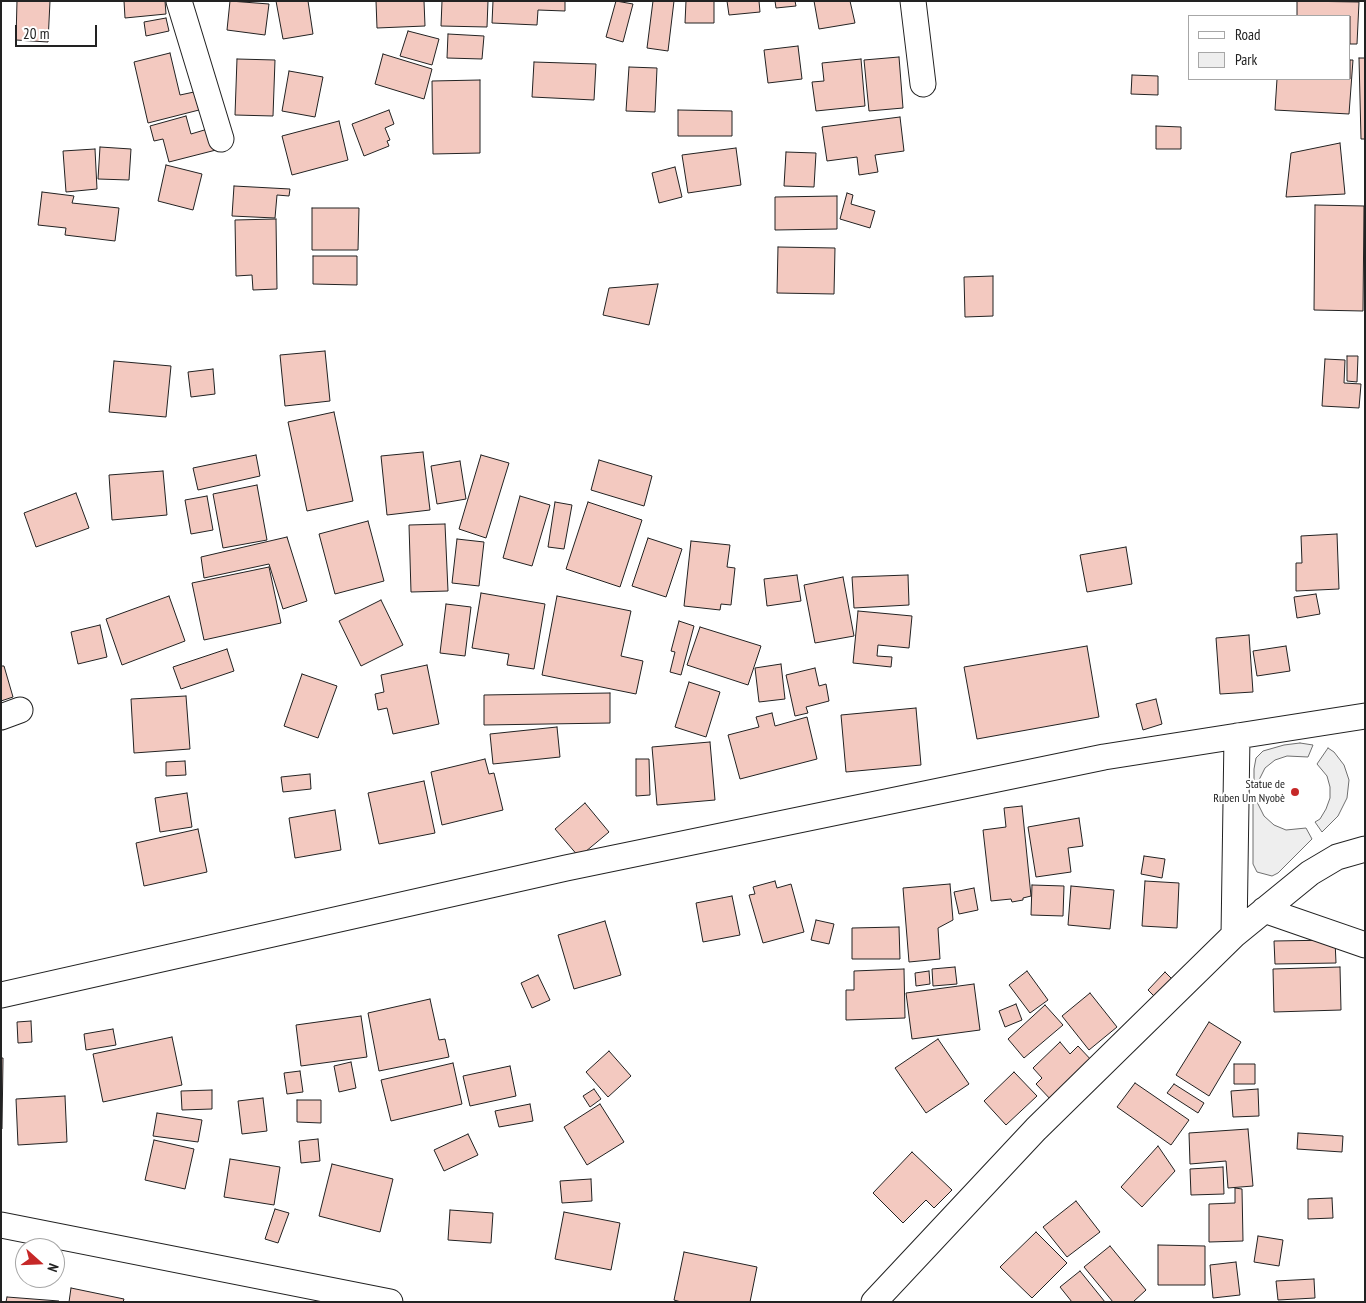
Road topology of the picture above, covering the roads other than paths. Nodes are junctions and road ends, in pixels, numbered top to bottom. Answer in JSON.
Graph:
{"nodes":[{"id":1,"x":180,"y":1,"type":"edge"},
{"id":2,"x":913,"y":1,"type":"edge"},
{"id":3,"x":923,"y":84,"type":"dead end"},
{"id":4,"x":221,"y":139,"type":"dead end"},
{"id":5,"x":1365,"y":716,"type":"edge"},
{"id":6,"x":1238,"y":736,"type":"junction"},
{"id":7,"x":1365,"y":849,"type":"edge"},
{"id":8,"x":1264,"y":910,"type":"junction"},
{"id":9,"x":1234,"y":935,"type":"junction"},
{"id":10,"x":1365,"y":945,"type":"edge"},
{"id":11,"x":1,"y":995,"type":"edge"},
{"id":12,"x":1,"y":1225,"type":"edge"},
{"id":13,"x":390,"y":1302,"type":"edge"},
{"id":14,"x":874,"y":1302,"type":"edge"}],
"edges":[{"from":1,"to":4,"type":"street"},
{"from":2,"to":3,"type":"street"},
{"from":5,"to":6,"type":"street"},
{"from":6,"to":9,"type":"street"},
{"from":6,"to":11,"type":"street"},
{"from":7,"to":8,"type":"street"},
{"from":8,"to":9,"type":"street"},
{"from":8,"to":10,"type":"street"},
{"from":9,"to":14,"type":"street"},
{"from":12,"to":13,"type":"street"}]}
